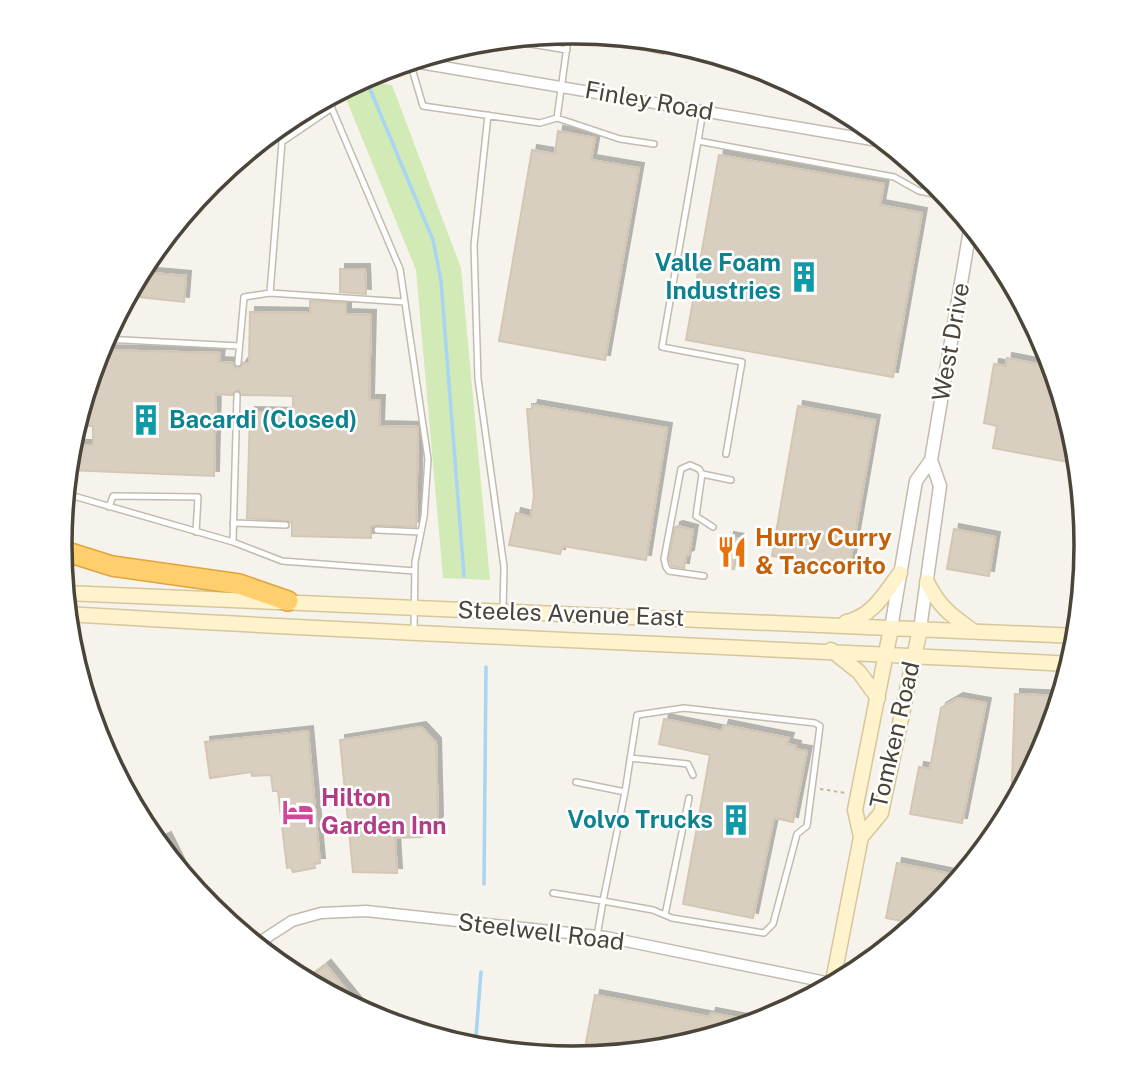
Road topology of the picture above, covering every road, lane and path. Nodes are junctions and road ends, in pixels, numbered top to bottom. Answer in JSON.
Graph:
{"nodes":[{"id":1,"x":568,"y":44,"type":"edge"},
{"id":2,"x":540,"y":45,"type":"edge"},
{"id":3,"x":567,"y":50,"type":"junction"},
{"id":4,"x":431,"y":65,"type":"edge"},
{"id":5,"x":412,"y":70,"type":"edge"},
{"id":6,"x":562,"y":86,"type":"junction"},
{"id":7,"x":332,"y":108,"type":"joint"},
{"id":8,"x":703,"y":111,"type":"junction"},
{"id":9,"x":488,"y":115,"type":"junction"},
{"id":10,"x":557,"y":118,"type":"junction"},
{"id":11,"x":870,"y":140,"type":"edge"},
{"id":12,"x":698,"y":141,"type":"junction"},
{"id":13,"x":654,"y":144,"type":"dead end"},
{"id":14,"x":930,"y":193,"type":"edge"},
{"id":15,"x":969,"y":237,"type":"edge"},
{"id":16,"x":270,"y":293,"type":"junction"},
{"id":17,"x":405,"y":302,"type":"junction"},
{"id":18,"x":116,"y":340,"type":"edge"},
{"id":19,"x":239,"y":346,"type":"junction"},
{"id":20,"x":238,"y":363,"type":"dead end"},
{"id":21,"x":237,"y":395,"type":"dead end"},
{"id":22,"x":726,"y":454,"type":"dead end"},
{"id":23,"x":931,"y":460,"type":"junction"},
{"id":24,"x":702,"y":474,"type":"junction"},
{"id":25,"x":731,"y":480,"type":"dead end"},
{"id":26,"x":75,"y":497,"type":"edge"},
{"id":27,"x":109,"y":507,"type":"junction"},
{"id":28,"x":233,"y":523,"type":"junction"},
{"id":29,"x":286,"y":525,"type":"dead end"},
{"id":30,"x":713,"y":527,"type":"dead end"},
{"id":31,"x":377,"y":530,"type":"dead end"},
{"id":32,"x":196,"y":532,"type":"junction"},
{"id":33,"x":421,"y":532,"type":"junction"},
{"id":34,"x":233,"y":542,"type":"junction"},
{"id":35,"x":72,"y":554,"type":"edge"},
{"id":36,"x":415,"y":571,"type":"junction"},
{"id":37,"x":900,"y":573,"type":"junction"},
{"id":38,"x":704,"y":576,"type":"dead end"},
{"id":39,"x":927,"y":582,"type":"junction"},
{"id":40,"x":75,"y":593,"type":"edge"},
{"id":41,"x":288,"y":601,"type":"junction"},
{"id":42,"x":416,"y":608,"type":"junction"},
{"id":43,"x":503,"y":612,"type":"junction"},
{"id":44,"x":78,"y":615,"type":"edge"},
{"id":45,"x":832,"y":625,"type":"junction"},
{"id":46,"x":891,"y":628,"type":"junction"},
{"id":47,"x":920,"y":629,"type":"junction"},
{"id":48,"x":973,"y":631,"type":"junction"},
{"id":49,"x":414,"y":634,"type":"junction"},
{"id":50,"x":1066,"y":635,"type":"edge"},
{"id":51,"x":831,"y":650,"type":"junction"},
{"id":52,"x":885,"y":654,"type":"junction"},
{"id":53,"x":914,"y":656,"type":"junction"},
{"id":54,"x":1061,"y":663,"type":"edge"},
{"id":55,"x":878,"y":698,"type":"junction"},
{"id":56,"x":630,"y":758,"type":"junction"},
{"id":57,"x":693,"y":775,"type":"dead end"},
{"id":58,"x":576,"y":782,"type":"dead end"},
{"id":59,"x":812,"y":788,"type":"junction"},
{"id":60,"x":625,"y":792,"type":"junction"},
{"id":61,"x":858,"y":795,"type":"junction"},
{"id":62,"x":689,"y":798,"type":"dead end"},
{"id":63,"x":861,"y":836,"type":"junction"},
{"id":64,"x":554,"y":893,"type":"dead end"},
{"id":65,"x":603,"y":901,"type":"junction"},
{"id":66,"x":665,"y":915,"type":"junction"},
{"id":67,"x":597,"y":936,"type":"junction"},
{"id":68,"x":264,"y":939,"type":"edge"},
{"id":69,"x":836,"y":971,"type":"edge"},
{"id":70,"x":819,"y":982,"type":"edge"}],
"edges":[{"from":1,"to":3,"type":"lane"},
{"from":2,"to":3,"type":"lane"},
{"from":3,"to":6,"type":"lane"},
{"from":4,"to":6,"type":"street","name":"Finley Road"},
{"from":5,"to":9,"type":"lane"},
{"from":6,"to":8,"type":"street","name":"Finley Road"},
{"from":6,"to":10,"type":"lane"},
{"from":7,"to":16,"type":"lane"},
{"from":7,"to":17,"type":"lane"},
{"from":8,"to":11,"type":"street","name":"Finley Road"},
{"from":8,"to":12,"type":"lane"},
{"from":9,"to":10,"type":"lane"},
{"from":9,"to":43,"type":"lane"},
{"from":10,"to":13,"type":"lane"},
{"from":12,"to":14,"type":"lane"},
{"from":12,"to":22,"type":"lane"},
{"from":15,"to":23,"type":"street","name":"West Drive"},
{"from":16,"to":17,"type":"lane"},
{"from":16,"to":19,"type":"lane"},
{"from":17,"to":33,"type":"lane"},
{"from":18,"to":19,"type":"lane"},
{"from":19,"to":20,"type":"lane"},
{"from":21,"to":28,"type":"lane"},
{"from":23,"to":37,"type":"street","name":"West Drive"},
{"from":23,"to":39,"type":"street","name":"West Drive"},
{"from":24,"to":25,"type":"lane"},
{"from":24,"to":30,"type":"lane"},
{"from":24,"to":38,"type":"lane"},
{"from":26,"to":27,"type":"lane"},
{"from":27,"to":32,"type":"lane"},
{"from":27,"to":32,"type":"lane"},
{"from":28,"to":29,"type":"lane"},
{"from":28,"to":34,"type":"lane"},
{"from":31,"to":33,"type":"lane"},
{"from":32,"to":34,"type":"lane"},
{"from":33,"to":36,"type":"lane"},
{"from":34,"to":36,"type":"lane"},
{"from":35,"to":41,"type":"highway"},
{"from":36,"to":42,"type":"lane"},
{"from":37,"to":45,"type":"main road"},
{"from":37,"to":46,"type":"street","name":"West Drive"},
{"from":39,"to":47,"type":"street","name":"West Drive"},
{"from":39,"to":48,"type":"main road"},
{"from":40,"to":41,"type":"main road","name":"Steeles Avenue East"},
{"from":41,"to":42,"type":"main road","name":"Steeles Avenue East"},
{"from":42,"to":43,"type":"main road","name":"Steeles Avenue East"},
{"from":42,"to":49,"type":"lane"},
{"from":43,"to":45,"type":"main road","name":"Steeles Avenue East"},
{"from":44,"to":49,"type":"main road","name":"Steeles Avenue East"},
{"from":45,"to":46,"type":"main road","name":"Steeles Avenue East"},
{"from":46,"to":47,"type":"main road","name":"Steeles Avenue East"},
{"from":46,"to":52,"type":"main road","name":"Tomken Road"},
{"from":47,"to":48,"type":"main road","name":"Steeles Avenue East"},
{"from":47,"to":53,"type":"main road","name":"Tomken Road"},
{"from":48,"to":50,"type":"main road","name":"Steeles Avenue East"},
{"from":49,"to":51,"type":"main road","name":"Steeles Avenue East"},
{"from":51,"to":52,"type":"main road","name":"Steeles Avenue East"},
{"from":51,"to":55,"type":"main road"},
{"from":52,"to":53,"type":"main road","name":"Steeles Avenue East"},
{"from":52,"to":55,"type":"main road","name":"Tomken Road"},
{"from":53,"to":54,"type":"main road","name":"Steeles Avenue East"},
{"from":53,"to":63,"type":"main road","name":"Tomken Road"},
{"from":55,"to":61,"type":"main road","name":"Tomken Road"},
{"from":56,"to":57,"type":"lane"},
{"from":56,"to":59,"type":"lane"},
{"from":56,"to":60,"type":"lane"},
{"from":58,"to":60,"type":"lane"},
{"from":59,"to":61,"type":"path"},
{"from":59,"to":66,"type":"lane"},
{"from":60,"to":65,"type":"lane"},
{"from":61,"to":63,"type":"main road","name":"Tomken Road"},
{"from":62,"to":66,"type":"lane"},
{"from":63,"to":69,"type":"main road","name":"Tomken Road"},
{"from":64,"to":65,"type":"lane"},
{"from":65,"to":66,"type":"lane"},
{"from":65,"to":67,"type":"lane"},
{"from":67,"to":68,"type":"street","name":"Steelwell Road"},
{"from":67,"to":70,"type":"street","name":"Steelwell Road"}]}
